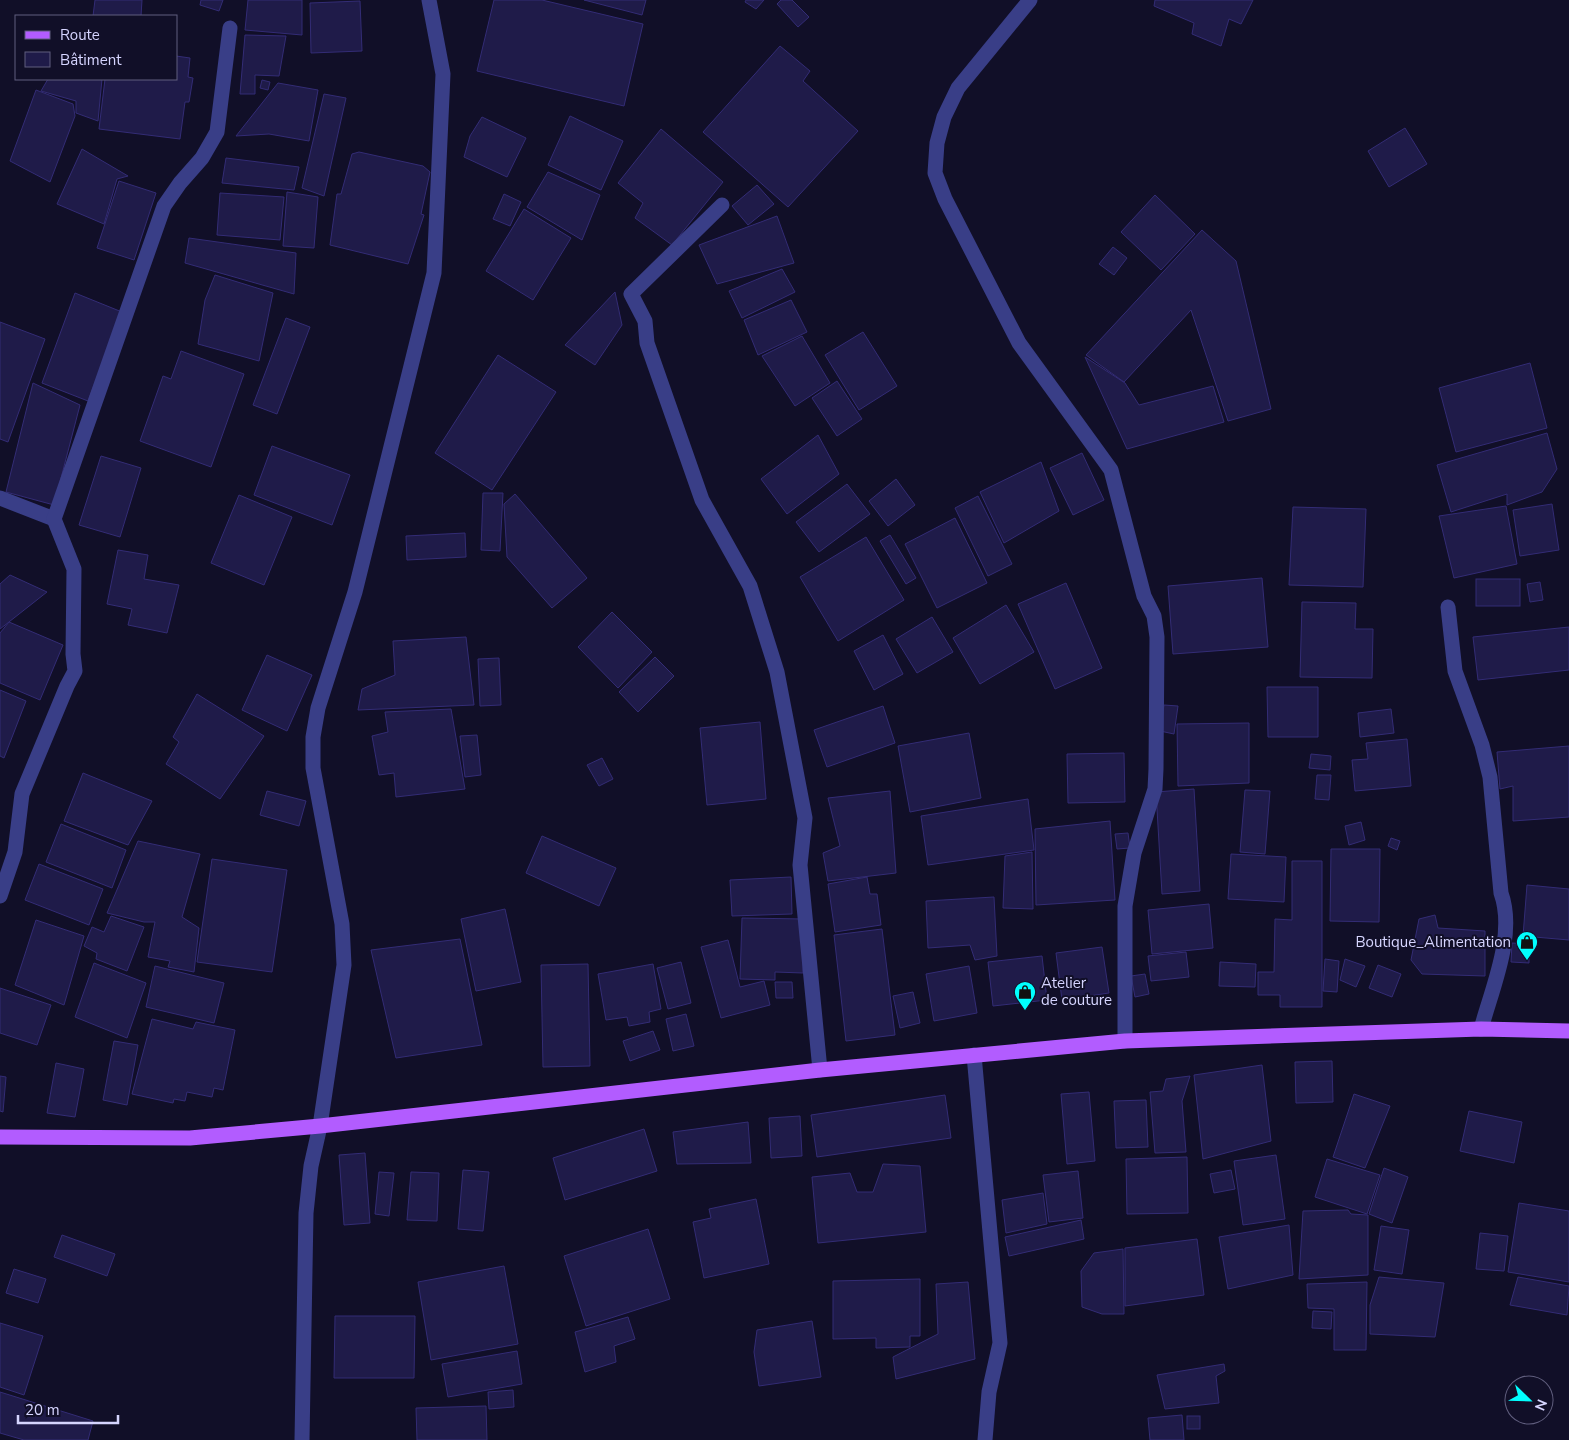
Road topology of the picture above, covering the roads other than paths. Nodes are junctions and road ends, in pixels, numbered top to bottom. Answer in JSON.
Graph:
{"nodes":[{"id":1,"x":429,"y":0,"type":"edge"},
{"id":2,"x":1030,"y":0,"type":"edge"},
{"id":3,"x":230,"y":28,"type":"dead end"},
{"id":4,"x":722,"y":205,"type":"dead end"},
{"id":5,"x":0,"y":498,"type":"edge"},
{"id":6,"x":54,"y":519,"type":"junction"},
{"id":7,"x":1448,"y":607,"type":"dead end"},
{"id":8,"x":0,"y":896,"type":"edge"},
{"id":9,"x":1481,"y":1029,"type":"junction"},
{"id":10,"x":1569,"y":1031,"type":"edge"},
{"id":11,"x":1125,"y":1041,"type":"junction"},
{"id":12,"x":974,"y":1055,"type":"junction"},
{"id":13,"x":820,"y":1070,"type":"junction"},
{"id":14,"x":320,"y":1126,"type":"junction"},
{"id":15,"x":0,"y":1137,"type":"edge"},
{"id":16,"x":302,"y":1440,"type":"edge"},
{"id":17,"x":985,"y":1440,"type":"edge"}],
"edges":[{"from":1,"to":14,"type":"street"},
{"from":2,"to":11,"type":"street"},
{"from":3,"to":6,"type":"street"},
{"from":4,"to":13,"type":"street"},
{"from":5,"to":6,"type":"street"},
{"from":6,"to":8,"type":"street"},
{"from":7,"to":9,"type":"street"},
{"from":9,"to":10,"type":"main road"},
{"from":9,"to":11,"type":"main road"},
{"from":11,"to":12,"type":"main road"},
{"from":12,"to":13,"type":"main road"},
{"from":12,"to":17,"type":"street"},
{"from":13,"to":14,"type":"main road"},
{"from":14,"to":15,"type":"main road"},
{"from":14,"to":16,"type":"street"}]}
